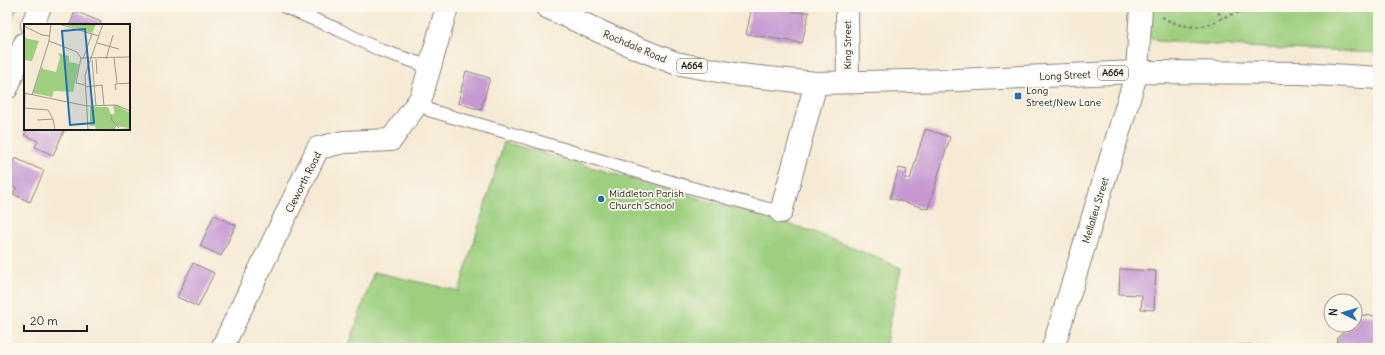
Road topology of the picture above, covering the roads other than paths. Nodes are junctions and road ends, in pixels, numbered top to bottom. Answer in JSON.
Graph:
{"nodes":[{"id":1,"x":40,"y":7,"type":"edge"},
{"id":2,"x":285,"y":7,"type":"edge"},
{"id":3,"x":447,"y":7,"type":"edge"},
{"id":4,"x":547,"y":7,"type":"edge"},
{"id":5,"x":847,"y":7,"type":"edge"},
{"id":6,"x":1149,"y":10,"type":"edge"},
{"id":7,"x":32,"y":24,"type":"edge"},
{"id":8,"x":24,"y":46,"type":"edge"},
{"id":9,"x":430,"y":67,"type":"junction"},
{"id":10,"x":1137,"y":72,"type":"junction"},
{"id":11,"x":1378,"y":78,"type":"edge"},
{"id":12,"x":848,"y":82,"type":"junction"},
{"id":13,"x":816,"y":83,"type":"junction"},
{"id":14,"x":7,"y":88,"type":"edge"},
{"id":15,"x":421,"y":98,"type":"junction"},
{"id":16,"x":781,"y":212,"type":"joint"},
{"id":17,"x":222,"y":348,"type":"edge"},
{"id":18,"x":1053,"y":348,"type":"edge"}],
"edges":[{"from":1,"to":7,"type":"street"},
{"from":2,"to":9,"type":"lane"},
{"from":3,"to":9,"type":"street","name":"Cleworth Road"},
{"from":4,"to":13,"type":"street","name":"Rochdale Road","number":"A664"},
{"from":5,"to":12,"type":"street","name":"King Street"},
{"from":6,"to":10,"type":"street","name":"Mellalieu Street"},
{"from":8,"to":14,"type":"street"},
{"from":9,"to":15,"type":"street","name":"Cleworth Road"},
{"from":10,"to":11,"type":"street","name":"Long Street","number":"A664"},
{"from":10,"to":12,"type":"street","name":"Long Street","number":"A664"},
{"from":10,"to":18,"type":"street","name":"Mellalieu Street"},
{"from":12,"to":13,"type":"street","name":"Rochdale Road","number":"A664"},
{"from":13,"to":16,"type":"street"},
{"from":15,"to":16,"type":"lane"},
{"from":15,"to":17,"type":"street","name":"Cleworth Road"}]}
